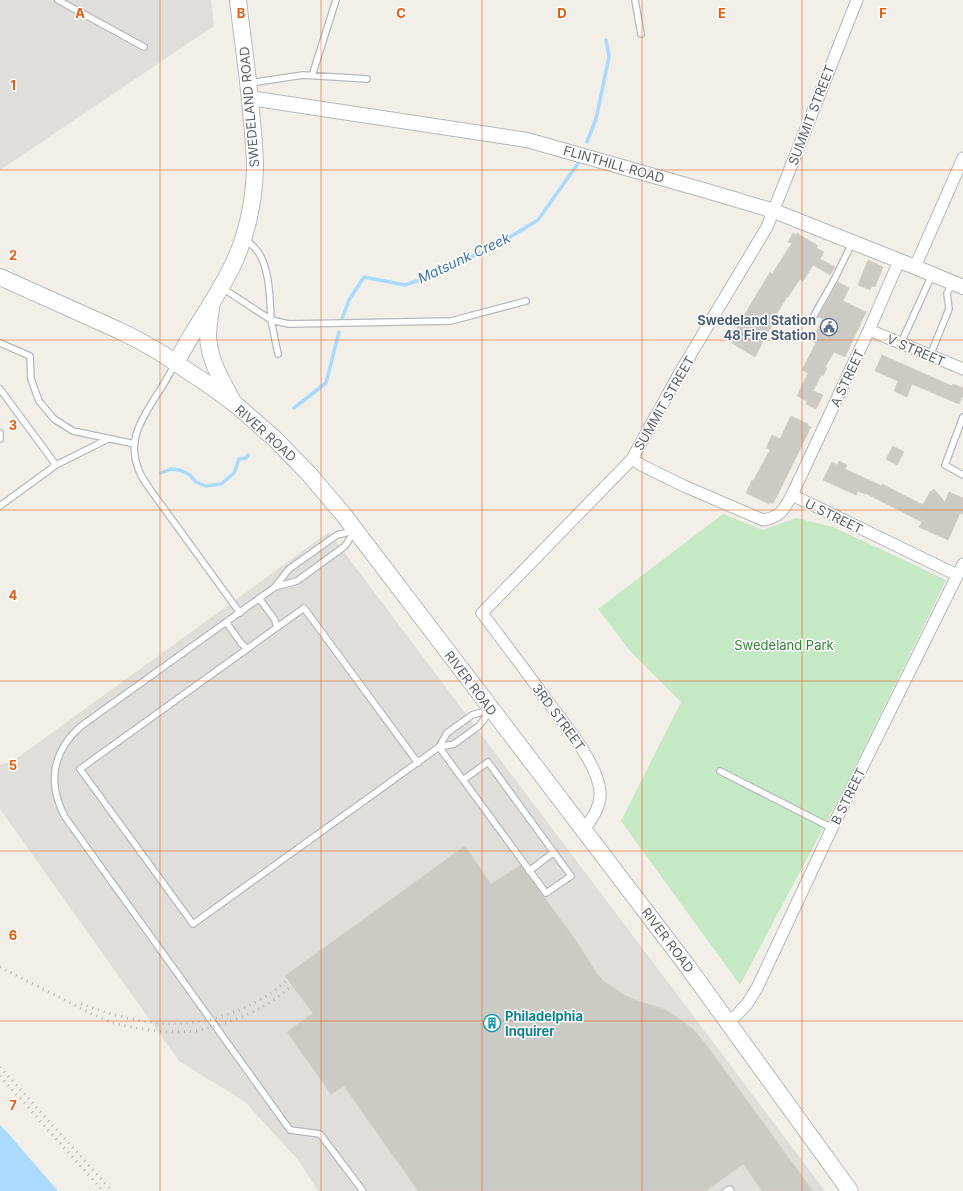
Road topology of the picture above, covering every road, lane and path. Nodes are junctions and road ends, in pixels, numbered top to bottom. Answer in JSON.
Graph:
{"nodes":[{"id":1,"x":58,"y":0,"type":"edge"},
{"id":2,"x":238,"y":0,"type":"edge"},
{"id":3,"x":336,"y":0,"type":"edge"},
{"id":4,"x":635,"y":0,"type":"edge"},
{"id":5,"x":856,"y":0,"type":"edge"},
{"id":6,"x":641,"y":34,"type":"dead end"},
{"id":7,"x":144,"y":47,"type":"dead end"},
{"id":8,"x":312,"y":76,"type":"junction"},
{"id":9,"x":367,"y":79,"type":"dead end"},
{"id":10,"x":249,"y":91,"type":"junction"},
{"id":11,"x":963,"y":158,"type":"edge"},
{"id":12,"x":774,"y":211,"type":"junction"},
{"id":13,"x":243,"y":238,"type":"junction"},
{"id":14,"x":853,"y":243,"type":"junction"},
{"id":15,"x":899,"y":261,"type":"junction"},
{"id":16,"x":914,"y":267,"type":"junction"},
{"id":17,"x":932,"y":274,"type":"junction"},
{"id":18,"x":0,"y":277,"type":"edge"},
{"id":19,"x":958,"y":285,"type":"edge"},
{"id":20,"x":221,"y":287,"type":"junction"},
{"id":21,"x":526,"y":301,"type":"dead end"},
{"id":22,"x":212,"y":303,"type":"junction"},
{"id":23,"x":812,"y":319,"type":"dead end"},
{"id":24,"x":271,"y":320,"type":"junction"},
{"id":25,"x":870,"y":330,"type":"junction"},
{"id":26,"x":0,"y":343,"type":"edge"},
{"id":27,"x":901,"y":343,"type":"junction"},
{"id":28,"x":278,"y":354,"type":"dead end"},
{"id":29,"x":930,"y":356,"type":"junction"},
{"id":30,"x":176,"y":363,"type":"junction"},
{"id":31,"x":963,"y":369,"type":"edge"},
{"id":32,"x":0,"y":389,"type":"edge"},
{"id":33,"x":235,"y":404,"type":"junction"},
{"id":34,"x":963,"y":417,"type":"edge"},
{"id":35,"x":0,"y":433,"type":"edge"},
{"id":36,"x":108,"y":438,"type":"junction"},
{"id":37,"x":0,"y":439,"type":"edge"},
{"id":38,"x":135,"y":444,"type":"junction"},
{"id":39,"x":632,"y":459,"type":"junction"},
{"id":40,"x":56,"y":465,"type":"junction"},
{"id":41,"x":963,"y":475,"type":"edge"},
{"id":42,"x":792,"y":495,"type":"junction"},
{"id":43,"x":0,"y":506,"type":"edge"},
{"id":44,"x":355,"y":530,"type":"junction"},
{"id":45,"x":963,"y":564,"type":"edge"},
{"id":46,"x":957,"y":575,"type":"junction"},
{"id":47,"x":275,"y":587,"type":"junction"},
{"id":48,"x":259,"y":598,"type":"junction"},
{"id":49,"x":240,"y":612,"type":"junction"},
{"id":50,"x":482,"y":613,"type":"joint"},
{"id":51,"x":226,"y":622,"type":"junction"},
{"id":52,"x":277,"y":627,"type":"junction"},
{"id":53,"x":247,"y":648,"type":"junction"},
{"id":54,"x":491,"y":709,"type":"junction"},
{"id":55,"x":439,"y":747,"type":"junction"},
{"id":56,"x":418,"y":763,"type":"junction"},
{"id":57,"x":720,"y":771,"type":"dead end"},
{"id":58,"x":463,"y":780,"type":"junction"},
{"id":59,"x":832,"y":828,"type":"junction"},
{"id":60,"x":584,"y":830,"type":"junction"},
{"id":61,"x":554,"y":852,"type":"junction"},
{"id":62,"x":530,"y":871,"type":"junction"},
{"id":63,"x":729,"y":1023,"type":"junction"},
{"id":64,"x":363,"y":1191,"type":"edge"},
{"id":65,"x":726,"y":1191,"type":"edge"},
{"id":66,"x":731,"y":1191,"type":"edge"},
{"id":67,"x":850,"y":1191,"type":"edge"}],
"edges":[{"from":1,"to":7,"type":"lane"},
{"from":2,"to":10,"type":"main road","name":"SWEDELAND ROAD"},
{"from":3,"to":8,"type":"lane"},
{"from":4,"to":6,"type":"lane"},
{"from":5,"to":12,"type":"street","name":"SUMMIT STREET"},
{"from":8,"to":9,"type":"lane"},
{"from":8,"to":10,"type":"lane"},
{"from":10,"to":12,"type":"street","name":"FLINTHILL ROAD"},
{"from":10,"to":13,"type":"main road","name":"SWEDELAND ROAD"},
{"from":11,"to":16,"type":"street"},
{"from":12,"to":14,"type":"street","name":"FLINTHILL ROAD"},
{"from":12,"to":39,"type":"street","name":"SUMMIT STREET"},
{"from":13,"to":20,"type":"main road","name":"SWEDELAND ROAD"},
{"from":13,"to":24,"type":"lane"},
{"from":14,"to":15,"type":"street","name":"FLINTHILL ROAD"},
{"from":14,"to":23,"type":"lane"},
{"from":15,"to":16,"type":"street","name":"FLINTHILL ROAD"},
{"from":15,"to":25,"type":"street","name":"A STREET"},
{"from":16,"to":17,"type":"street","name":"FLINTHILL ROAD"},
{"from":17,"to":19,"type":"street","name":"FLINTHILL ROAD"},
{"from":17,"to":27,"type":"lane"},
{"from":18,"to":30,"type":"main road","name":"RIVER ROAD"},
{"from":19,"to":29,"type":"lane"},
{"from":20,"to":22,"type":"main road","name":"SWEDELAND ROAD"},
{"from":20,"to":24,"type":"lane"},
{"from":21,"to":24,"type":"lane"},
{"from":22,"to":30,"type":"main road","name":"SWEDELAND ROAD"},
{"from":22,"to":33,"type":"main road"},
{"from":24,"to":28,"type":"lane"},
{"from":25,"to":27,"type":"street","name":"V STREET"},
{"from":25,"to":42,"type":"street","name":"A STREET"},
{"from":26,"to":36,"type":"lane"},
{"from":27,"to":29,"type":"street","name":"V STREET"},
{"from":29,"to":31,"type":"street","name":"V STREET"},
{"from":30,"to":33,"type":"main road","name":"RIVER ROAD"},
{"from":30,"to":38,"type":"lane"},
{"from":32,"to":40,"type":"lane"},
{"from":33,"to":44,"type":"main road","name":"RIVER ROAD"},
{"from":34,"to":41,"type":"lane"},
{"from":35,"to":37,"type":"lane"},
{"from":36,"to":38,"type":"lane"},
{"from":36,"to":40,"type":"lane"},
{"from":38,"to":49,"type":"lane"},
{"from":39,"to":42,"type":"street","name":"U STREET"},
{"from":39,"to":50,"type":"street","name":"SUMMIT STREET"},
{"from":40,"to":43,"type":"lane"},
{"from":42,"to":46,"type":"street","name":"U STREET"},
{"from":44,"to":47,"type":"lane"},
{"from":44,"to":47,"type":"lane"},
{"from":44,"to":54,"type":"main road","name":"RIVER ROAD"},
{"from":45,"to":46,"type":"street","name":"B STREET"},
{"from":46,"to":59,"type":"street","name":"B STREET"},
{"from":47,"to":48,"type":"lane"},
{"from":48,"to":49,"type":"lane"},
{"from":48,"to":52,"type":"lane"},
{"from":49,"to":51,"type":"lane"},
{"from":50,"to":60,"type":"street","name":"3RD STREET"},
{"from":51,"to":53,"type":"lane"},
{"from":51,"to":64,"type":"lane"},
{"from":52,"to":53,"type":"lane"},
{"from":52,"to":56,"type":"lane"},
{"from":53,"to":56,"type":"lane"},
{"from":54,"to":55,"type":"lane"},
{"from":54,"to":55,"type":"lane"},
{"from":54,"to":60,"type":"main road","name":"RIVER ROAD"},
{"from":55,"to":56,"type":"lane"},
{"from":55,"to":58,"type":"lane"},
{"from":57,"to":59,"type":"lane"},
{"from":58,"to":61,"type":"lane"},
{"from":58,"to":62,"type":"lane"},
{"from":59,"to":63,"type":"street","name":"B STREET"},
{"from":60,"to":63,"type":"main road","name":"RIVER ROAD"},
{"from":61,"to":62,"type":"lane"},
{"from":61,"to":62,"type":"lane"},
{"from":63,"to":67,"type":"main road","name":"RIVER ROAD"},
{"from":65,"to":66,"type":"lane"}]}
